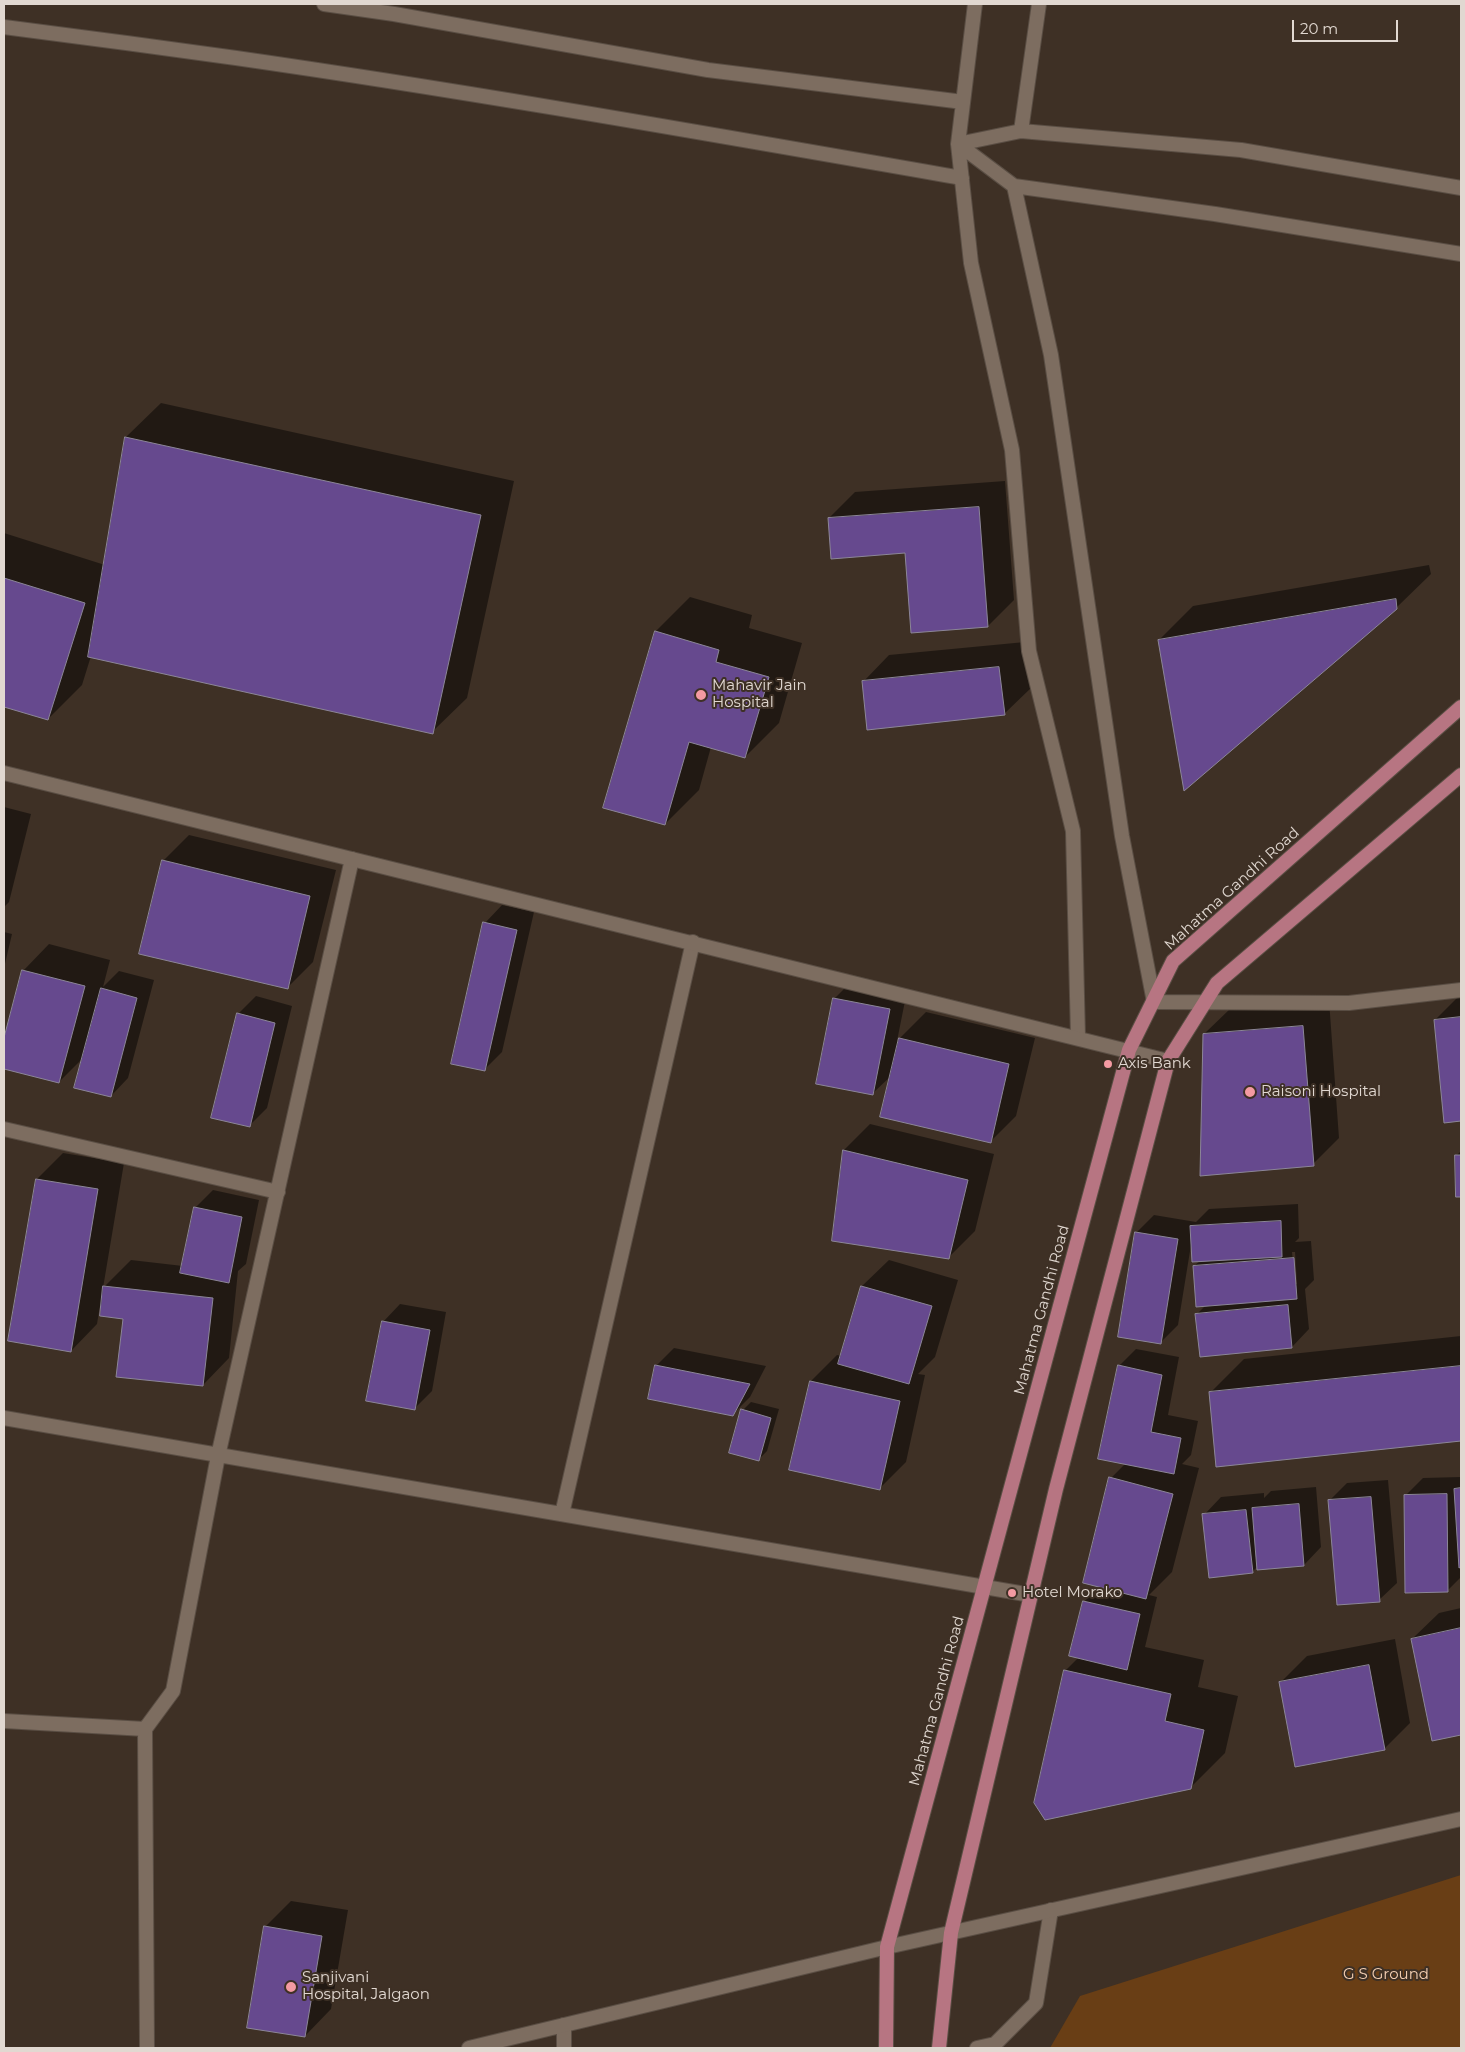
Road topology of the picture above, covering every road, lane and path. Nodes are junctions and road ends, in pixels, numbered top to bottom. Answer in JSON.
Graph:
{"nodes":[{"id":1,"x":324,"y":4,"type":"edge"},
{"id":2,"x":974,"y":4,"type":"edge"},
{"id":3,"x":1039,"y":4,"type":"edge"},
{"id":4,"x":4,"y":27,"type":"edge"},
{"id":5,"x":963,"y":102,"type":"junction"},
{"id":6,"x":1021,"y":131,"type":"junction"},
{"id":7,"x":958,"y":144,"type":"junction"},
{"id":8,"x":962,"y":178,"type":"junction"},
{"id":9,"x":1014,"y":186,"type":"junction"},
{"id":10,"x":1461,"y":188,"type":"edge"},
{"id":11,"x":1461,"y":254,"type":"edge"},
{"id":12,"x":1461,"y":707,"type":"edge"},
{"id":13,"x":4,"y":772,"type":"edge"},
{"id":14,"x":1461,"y":775,"type":"edge"},
{"id":15,"x":352,"y":859,"type":"junction"},
{"id":16,"x":693,"y":942,"type":"junction"},
{"id":17,"x":1461,"y":990,"type":"edge"},
{"id":18,"x":1154,"y":1002,"type":"junction"},
{"id":19,"x":1206,"y":1002,"type":"junction"},
{"id":20,"x":1078,"y":1037,"type":"junction"},
{"id":21,"x":1129,"y":1050,"type":"junction"},
{"id":22,"x":1168,"y":1061,"type":"junction"},
{"id":23,"x":4,"y":1129,"type":"edge"},
{"id":24,"x":278,"y":1192,"type":"junction"},
{"id":25,"x":4,"y":1418,"type":"edge"},
{"id":26,"x":218,"y":1456,"type":"junction"},
{"id":27,"x":562,"y":1514,"type":"junction"},
{"id":28,"x":985,"y":1586,"type":"junction"},
{"id":29,"x":1031,"y":1595,"type":"junction"},
{"id":30,"x":4,"y":1721,"type":"edge"},
{"id":31,"x":144,"y":1729,"type":"junction"},
{"id":32,"x":1461,"y":1819,"type":"edge"},
{"id":33,"x":1051,"y":1910,"type":"junction"},
{"id":34,"x":951,"y":1933,"type":"junction"},
{"id":35,"x":887,"y":1947,"type":"junction"},
{"id":36,"x":564,"y":2025,"type":"junction"},
{"id":37,"x":147,"y":2048,"type":"edge"},
{"id":38,"x":469,"y":2048,"type":"edge"},
{"id":39,"x":564,"y":2048,"type":"edge"},
{"id":40,"x":886,"y":2048,"type":"edge"},
{"id":41,"x":939,"y":2048,"type":"edge"},
{"id":42,"x":977,"y":2048,"type":"edge"}],
"edges":[{"from":1,"to":5,"type":"street"},
{"from":2,"to":5,"type":"street"},
{"from":3,"to":6,"type":"street"},
{"from":4,"to":8,"type":"street"},
{"from":5,"to":7,"type":"street"},
{"from":6,"to":7,"type":"street"},
{"from":6,"to":10,"type":"street"},
{"from":7,"to":8,"type":"street"},
{"from":7,"to":9,"type":"street"},
{"from":8,"to":20,"type":"street"},
{"from":9,"to":11,"type":"street"},
{"from":9,"to":18,"type":"street"},
{"from":12,"to":18,"type":"main road","name":"Mahatma Gandhi Road"},
{"from":13,"to":15,"type":"street"},
{"from":14,"to":19,"type":"main road"},
{"from":15,"to":16,"type":"street"},
{"from":15,"to":24,"type":"street"},
{"from":16,"to":20,"type":"street"},
{"from":16,"to":27,"type":"street"},
{"from":17,"to":19,"type":"street"},
{"from":18,"to":19,"type":"street"},
{"from":18,"to":21,"type":"main road","name":"Mahatma Gandhi Road"},
{"from":19,"to":22,"type":"main road"},
{"from":20,"to":21,"type":"street"},
{"from":21,"to":22,"type":"street"},
{"from":21,"to":28,"type":"main road","name":"Mahatma Gandhi Road"},
{"from":22,"to":29,"type":"main road"},
{"from":23,"to":24,"type":"street"},
{"from":24,"to":26,"type":"street"},
{"from":25,"to":26,"type":"street"},
{"from":26,"to":27,"type":"street"},
{"from":26,"to":31,"type":"street"},
{"from":27,"to":28,"type":"street"},
{"from":28,"to":29,"type":"street"},
{"from":28,"to":35,"type":"main road","name":"Mahatma Gandhi Road"},
{"from":29,"to":34,"type":"main road"},
{"from":30,"to":31,"type":"street"},
{"from":31,"to":37,"type":"street"},
{"from":32,"to":33,"type":"street"},
{"from":33,"to":34,"type":"street"},
{"from":33,"to":42,"type":"street"},
{"from":34,"to":35,"type":"street"},
{"from":34,"to":41,"type":"main road"},
{"from":35,"to":36,"type":"street"},
{"from":35,"to":40,"type":"main road","name":"Mahatma Gandhi Road"},
{"from":36,"to":38,"type":"street"},
{"from":36,"to":39,"type":"street"}]}
